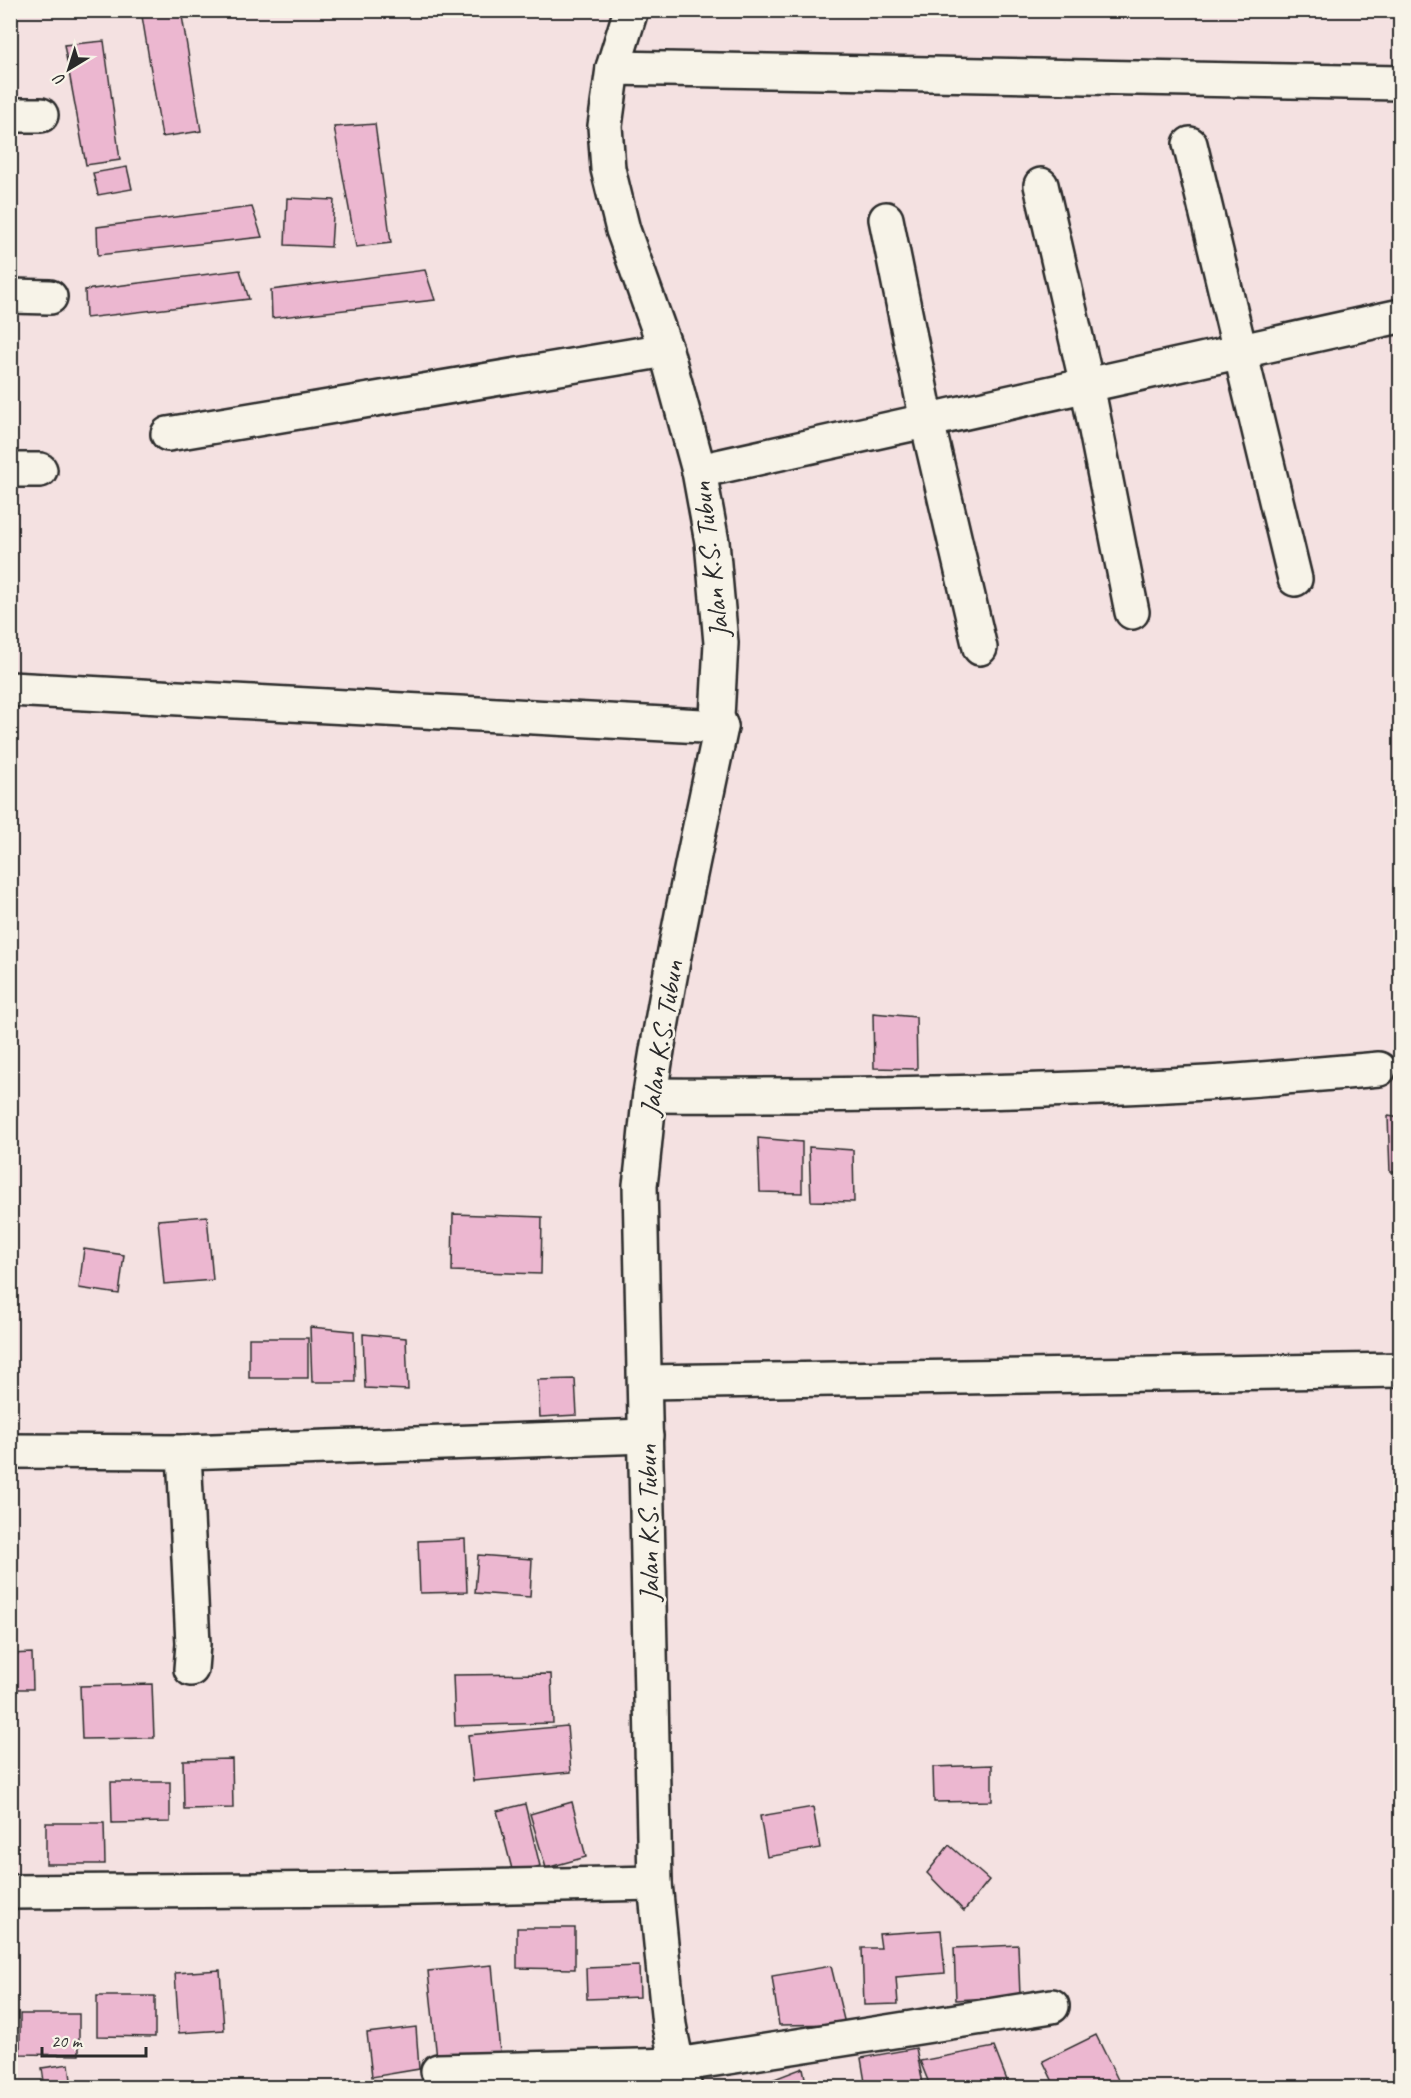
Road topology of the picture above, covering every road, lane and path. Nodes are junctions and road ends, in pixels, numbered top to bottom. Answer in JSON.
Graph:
{"nodes":[{"id":1,"x":631,"y":10,"type":"edge"},
{"id":2,"x":612,"y":68,"type":"junction"},
{"id":3,"x":1401,"y":83,"type":"edge"},
{"id":4,"x":1190,"y":144,"type":"dead end"},
{"id":5,"x":1041,"y":185,"type":"dead end"},
{"id":6,"x":886,"y":219,"type":"dead end"},
{"id":7,"x":10,"y":296,"type":"edge"},
{"id":8,"x":50,"y":297,"type":"dead end"},
{"id":9,"x":1401,"y":316,"type":"edge"},
{"id":10,"x":666,"y":350,"type":"junction"},
{"id":11,"x":1242,"y":351,"type":"junction"},
{"id":12,"x":1087,"y":385,"type":"junction"},
{"id":13,"x":927,"y":421,"type":"junction"},
{"id":14,"x":168,"y":434,"type":"dead end"},
{"id":15,"x":699,"y":471,"type":"junction"},
{"id":16,"x":1295,"y":579,"type":"dead end"},
{"id":17,"x":1132,"y":612,"type":"dead end"},
{"id":18,"x":980,"y":648,"type":"dead end"},
{"id":19,"x":10,"y":689,"type":"edge"},
{"id":20,"x":721,"y":727,"type":"junction"},
{"id":21,"x":1379,"y":1069,"type":"dead end"},
{"id":22,"x":650,"y":1095,"type":"junction"},
{"id":23,"x":1401,"y":1370,"type":"edge"},
{"id":24,"x":645,"y":1382,"type":"junction"},
{"id":25,"x":646,"y":1436,"type":"junction"},
{"id":26,"x":10,"y":1451,"type":"edge"},
{"id":27,"x":184,"y":1452,"type":"junction"},
{"id":28,"x":191,"y":1669,"type":"dead end"},
{"id":29,"x":656,"y":1883,"type":"junction"},
{"id":30,"x":10,"y":1892,"type":"edge"},
{"id":31,"x":1052,"y":2006,"type":"dead end"},
{"id":32,"x":438,"y":2071,"type":"dead end"},
{"id":33,"x":681,"y":2076,"type":"edge"}],
"edges":[{"from":1,"to":2,"type":"street","name":"Jalan K.S. Tubun"},
{"from":2,"to":3,"type":"street"},
{"from":2,"to":10,"type":"street","name":"Jalan K.S. Tubun"},
{"from":4,"to":11,"type":"street"},
{"from":5,"to":12,"type":"street"},
{"from":6,"to":13,"type":"street"},
{"from":7,"to":8,"type":"street"},
{"from":9,"to":11,"type":"street"},
{"from":10,"to":14,"type":"street"},
{"from":10,"to":15,"type":"street","name":"Jalan K.S. Tubun"},
{"from":11,"to":12,"type":"street"},
{"from":11,"to":16,"type":"street"},
{"from":12,"to":13,"type":"street"},
{"from":12,"to":17,"type":"street"},
{"from":13,"to":15,"type":"street"},
{"from":13,"to":18,"type":"street"},
{"from":15,"to":20,"type":"street","name":"Jalan K.S. Tubun"},
{"from":19,"to":20,"type":"street"},
{"from":20,"to":22,"type":"street","name":"Jalan K.S. Tubun"},
{"from":21,"to":22,"type":"street"},
{"from":22,"to":24,"type":"street","name":"Jalan K.S. Tubun"},
{"from":23,"to":24,"type":"street"},
{"from":24,"to":25,"type":"street","name":"Jalan K.S. Tubun"},
{"from":25,"to":27,"type":"street"},
{"from":25,"to":29,"type":"street","name":"Jalan K.S. Tubun"},
{"from":26,"to":27,"type":"street"},
{"from":27,"to":28,"type":"street"},
{"from":29,"to":30,"type":"street"},
{"from":29,"to":33,"type":"street","name":"Jalan K.S. Tubun"},
{"from":31,"to":33,"type":"street"},
{"from":32,"to":33,"type":"street"}]}
